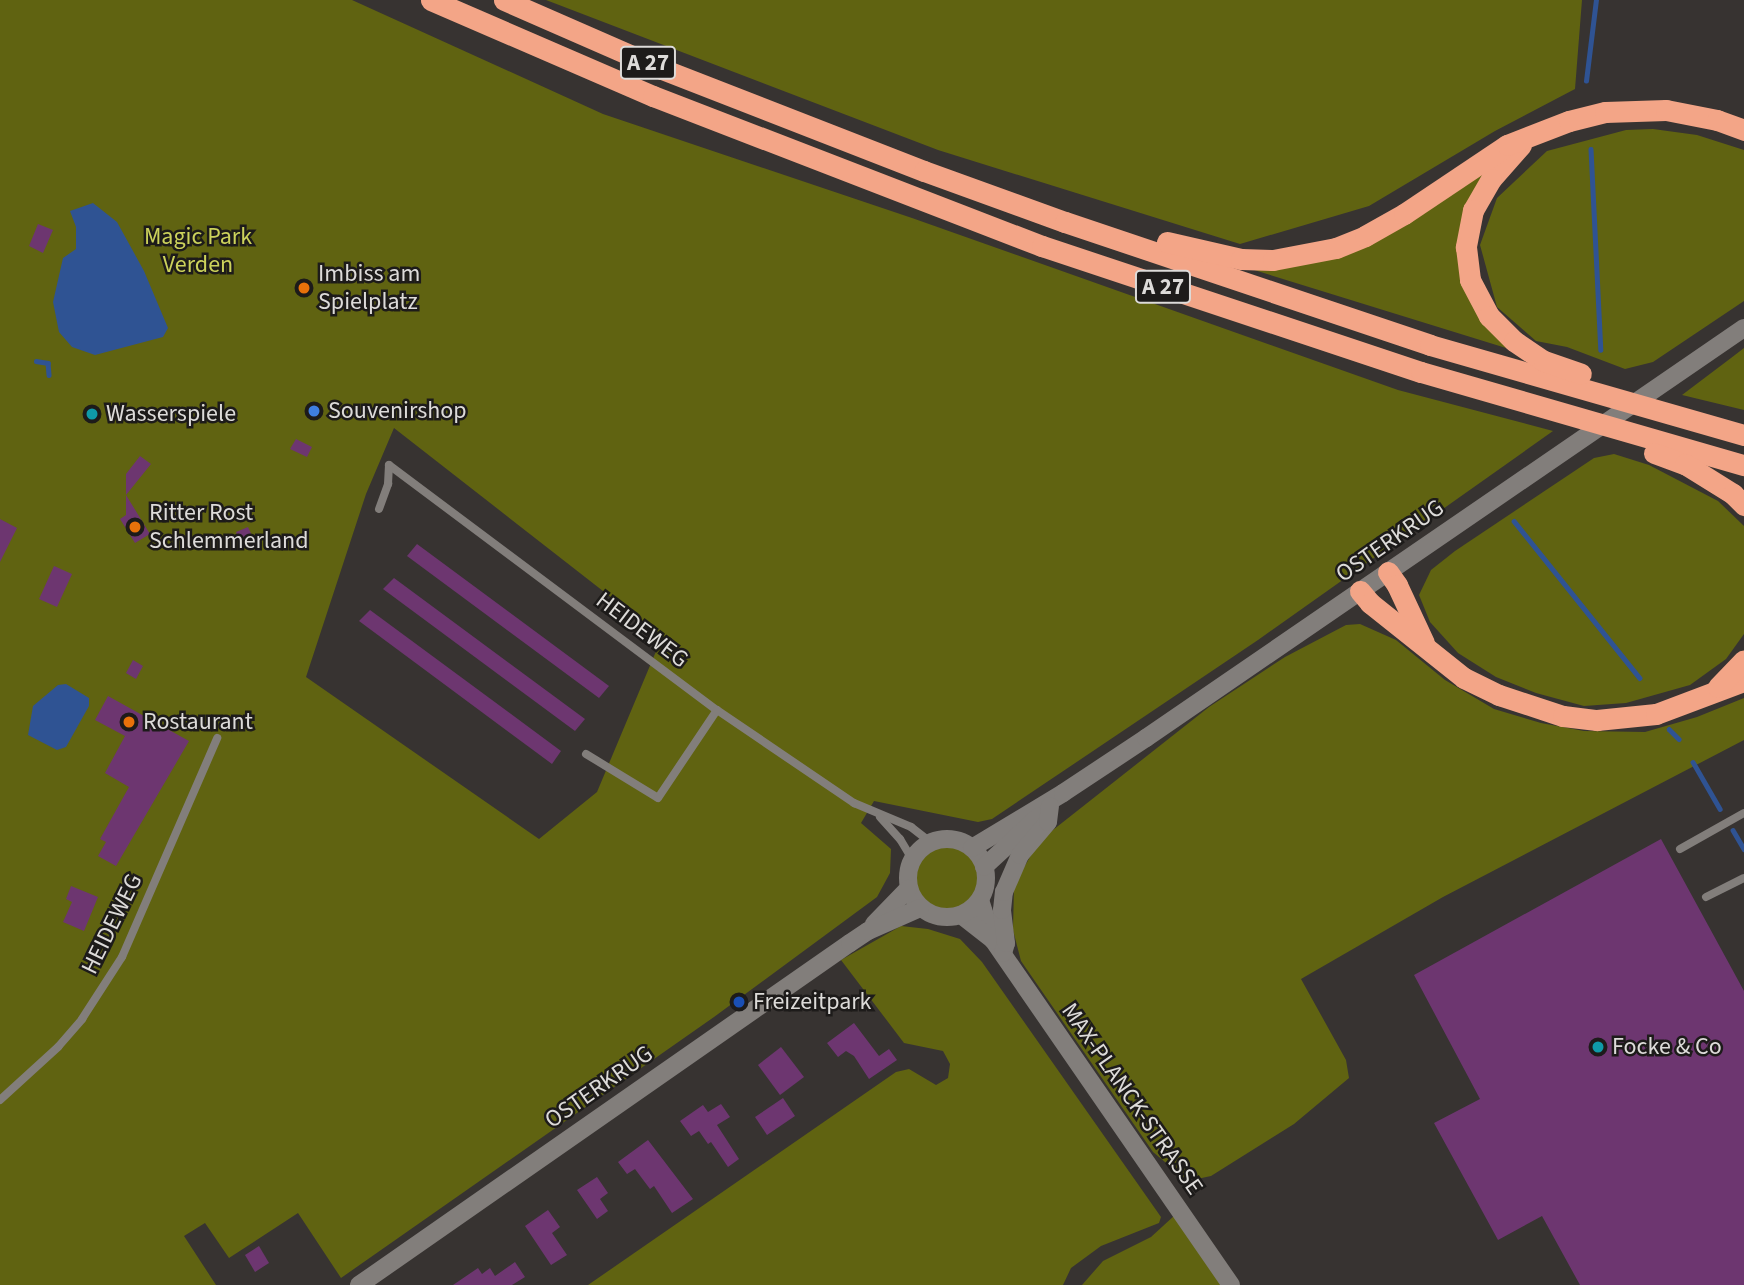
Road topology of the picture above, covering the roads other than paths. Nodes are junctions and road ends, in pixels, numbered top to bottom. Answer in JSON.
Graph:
{"nodes":[{"id":1,"x":431,"y":0,"type":"edge"},
{"id":2,"x":508,"y":2,"type":"edge"},
{"id":3,"x":1744,"y":130,"type":"edge"},
{"id":4,"x":1532,"y":134,"type":"junction"},
{"id":5,"x":1080,"y":227,"type":"junction"},
{"id":6,"x":1744,"y":328,"type":"edge"},
{"id":7,"x":1647,"y":407,"type":"junction"},
{"id":8,"x":1595,"y":423,"type":"junction"},
{"id":9,"x":1744,"y":435,"type":"edge"},
{"id":10,"x":1744,"y":465,"type":"edge"},
{"id":11,"x":1744,"y":505,"type":"edge"},
{"id":12,"x":379,"y":509,"type":"dead end"},
{"id":13,"x":1388,"y":572,"type":"junction"},
{"id":14,"x":1360,"y":591,"type":"junction"},
{"id":15,"x":1426,"y":648,"type":"junction"},
{"id":16,"x":1744,"y":660,"type":"edge"},
{"id":17,"x":1744,"y":681,"type":"edge"},
{"id":18,"x":1709,"y":696,"type":"junction"},
{"id":19,"x":717,"y":710,"type":"junction"},
{"id":20,"x":218,"y":738,"type":"dead end"},
{"id":21,"x":586,"y":754,"type":"dead end"},
{"id":22,"x":1063,"y":793,"type":"junction"},
{"id":23,"x":1050,"y":806,"type":"junction"},
{"id":24,"x":878,"y":815,"type":"junction"},
{"id":25,"x":1743,"y":815,"type":"edge"},
{"id":26,"x":930,"y":842,"type":"junction"},
{"id":27,"x":971,"y":848,"type":"junction"},
{"id":28,"x":1680,"y":849,"type":"dead end"},
{"id":29,"x":912,"y":859,"type":"junction"},
{"id":30,"x":984,"y":867,"type":"junction"},
{"id":31,"x":1744,"y":877,"type":"edge"},
{"id":32,"x":908,"y":889,"type":"junction"},
{"id":33,"x":1706,"y":897,"type":"dead end"},
{"id":34,"x":980,"y":900,"type":"junction"},
{"id":35,"x":920,"y":908,"type":"junction"},
{"id":36,"x":961,"y":915,"type":"junction"},
{"id":37,"x":868,"y":931,"type":"junction"},
{"id":38,"x":998,"y":947,"type":"junction"},
{"id":39,"x":0,"y":1100,"type":"edge"},
{"id":40,"x":359,"y":1285,"type":"edge"},
{"id":41,"x":1231,"y":1285,"type":"edge"}],
"edges":[{"from":1,"to":8,"type":"highway","number":"A 27"},
{"from":2,"to":5,"type":"highway","number":"A 27"},
{"from":3,"to":4,"type":"highway"},
{"from":4,"to":5,"type":"highway"},
{"from":4,"to":7,"type":"highway"},
{"from":5,"to":7,"type":"highway","number":"A 27"},
{"from":6,"to":13,"type":"main road","name":"OSTERKRUG"},
{"from":7,"to":9,"type":"highway","number":"A 27"},
{"from":8,"to":10,"type":"highway","number":"A 27"},
{"from":8,"to":11,"type":"highway"},
{"from":12,"to":19,"type":"lane","name":"HEIDEWEG"},
{"from":13,"to":14,"type":"main road","name":"OSTERKRUG"},
{"from":13,"to":15,"type":"highway"},
{"from":14,"to":15,"type":"highway"},
{"from":14,"to":22,"type":"main road","name":"OSTERKRUG"},
{"from":15,"to":18,"type":"highway"},
{"from":16,"to":18,"type":"highway"},
{"from":17,"to":18,"type":"highway"},
{"from":19,"to":21,"type":"lane"},
{"from":19,"to":24,"type":"lane","name":"HEIDEWEG"},
{"from":20,"to":39,"type":"lane","name":"HEIDEWEG"},
{"from":22,"to":23,"type":"main road","name":"OSTERKRUG"},
{"from":22,"to":27,"type":"main road","name":"OSTERKRUG"},
{"from":23,"to":30,"type":"main road","name":"OSTERKRUG"},
{"from":23,"to":38,"type":"main road"},
{"from":24,"to":26,"type":"lane","name":"HEIDEWEG"},
{"from":24,"to":29,"type":"lane","name":"HEIDEWEG"},
{"from":25,"to":28,"type":"lane"},
{"from":26,"to":27,"type":"main road"},
{"from":26,"to":29,"type":"main road"},
{"from":27,"to":30,"type":"main road"},
{"from":29,"to":32,"type":"main road"},
{"from":30,"to":34,"type":"main road"},
{"from":31,"to":33,"type":"lane"},
{"from":32,"to":35,"type":"main road"},
{"from":32,"to":37,"type":"main road","name":"OSTERKRUG"},
{"from":34,"to":36,"type":"main road"},
{"from":34,"to":38,"type":"main road","name":"MAX-PLANCK-STRASSE"},
{"from":35,"to":36,"type":"main road"},
{"from":35,"to":37,"type":"main road","name":"OSTERKRUG"},
{"from":36,"to":38,"type":"main road","name":"MAX-PLANCK-STRASSE"},
{"from":37,"to":40,"type":"main road","name":"OSTERKRUG"},
{"from":38,"to":41,"type":"main road","name":"MAX-PLANCK-STRASSE"}]}
